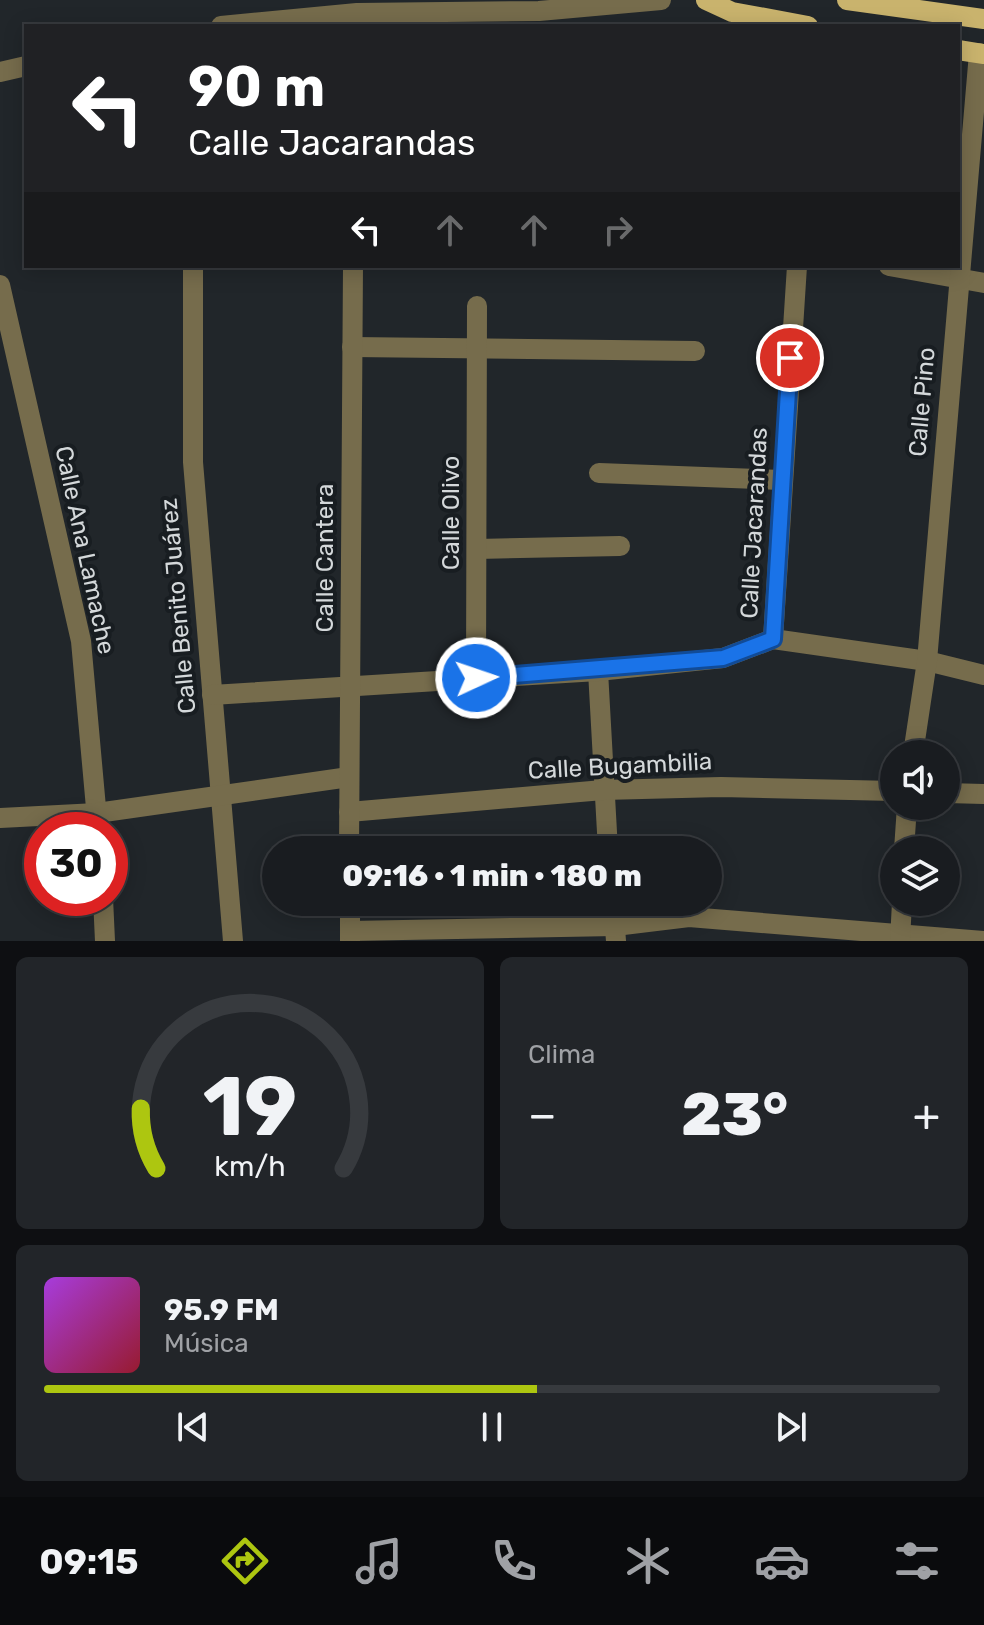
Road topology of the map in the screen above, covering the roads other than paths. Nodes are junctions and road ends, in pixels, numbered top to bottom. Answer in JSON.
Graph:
{"nodes":[{"id":1,"x":661,"y":0,"type":"edge"},
{"id":2,"x":706,"y":0,"type":"edge"},
{"id":3,"x":847,"y":0,"type":"edge"},
{"id":4,"x":539,"y":6,"type":"edge"},
{"id":5,"x":357,"y":13,"type":"edge"},
{"id":6,"x":984,"y":19,"type":"edge"},
{"id":7,"x":242,"y":24,"type":"edge"},
{"id":8,"x":797,"y":24,"type":"edge"},
{"id":9,"x":974,"y":52,"type":"edge"},
{"id":10,"x":24,"y":66,"type":"edge"},
{"id":11,"x":0,"y":72,"type":"edge"},
{"id":12,"x":960,"y":251,"type":"edge"},
{"id":13,"x":193,"y":268,"type":"edge"},
{"id":14,"x":353,"y":268,"type":"edge"},
{"id":15,"x":797,"y":268,"type":"edge"},
{"id":16,"x":900,"y":268,"type":"edge"},
{"id":17,"x":959,"y":268,"type":"edge"},
{"id":18,"x":958,"y":279,"type":"junction"},
{"id":19,"x":984,"y":283,"type":"edge"},
{"id":20,"x":0,"y":285,"type":"edge"},
{"id":21,"x":477,"y":306,"type":"dead end"},
{"id":22,"x":352,"y":347,"type":"junction"},
{"id":23,"x":478,"y":348,"type":"junction"},
{"id":24,"x":695,"y":351,"type":"dead end"},
{"id":25,"x":599,"y":473,"type":"dead end"},
{"id":26,"x":781,"y":480,"type":"junction"},
{"id":27,"x":620,"y":546,"type":"dead end"},
{"id":28,"x":477,"y":549,"type":"junction"},
{"id":29,"x":773,"y":639,"type":"junction"},
{"id":30,"x":927,"y":661,"type":"junction"},
{"id":31,"x":598,"y":671,"type":"junction"},
{"id":32,"x":984,"y":675,"type":"edge"},
{"id":33,"x":476,"y":678,"type":"junction"},
{"id":34,"x":350,"y":683,"type":"junction"},
{"id":35,"x":212,"y":695,"type":"junction"},
{"id":36,"x":915,"y":740,"type":"edge"},
{"id":37,"x":349,"y":777,"type":"junction"},
{"id":38,"x":603,"y":790,"type":"junction"},
{"id":39,"x":880,"y":791,"type":"edge"},
{"id":40,"x":960,"y":793,"type":"edge"},
{"id":41,"x":984,"y":794,"type":"edge"},
{"id":42,"x":220,"y":797,"type":"junction"},
{"id":43,"x":96,"y":812,"type":"edge"},
{"id":44,"x":349,"y":812,"type":"junction"},
{"id":45,"x":128,"y":816,"type":"edge"},
{"id":46,"x":0,"y":818,"type":"edge"},
{"id":47,"x":24,"y":819,"type":"edge"},
{"id":48,"x":349,"y":836,"type":"edge"},
{"id":49,"x":607,"y":836,"type":"edge"},
{"id":50,"x":104,"y":916,"type":"edge"},
{"id":51,"x":901,"y":916,"type":"edge"},
{"id":52,"x":616,"y":933,"type":"edge"},
{"id":53,"x":350,"y":936,"type":"edge"},
{"id":54,"x":900,"y":938,"type":"edge"},
{"id":55,"x":105,"y":941,"type":"edge"},
{"id":56,"x":233,"y":941,"type":"edge"},
{"id":57,"x":984,"y":941,"type":"edge"}],
"edges":[{"from":1,"to":4,"type":"street"},
{"from":2,"to":8,"type":"main road"},
{"from":3,"to":6,"type":"main road"},
{"from":4,"to":5,"type":"street"},
{"from":5,"to":7,"type":"street"},
{"from":9,"to":12,"type":"street","name":"Calle Pino"},
{"from":10,"to":11,"type":"street"},
{"from":13,"to":35,"type":"street","name":"Calle Benito Juárez"},
{"from":14,"to":22,"type":"street","name":"Calle Cantera"},
{"from":15,"to":26,"type":"street","name":"Calle Jacarandas"},
{"from":16,"to":18,"type":"street"},
{"from":17,"to":18,"type":"street","name":"Calle Pino"},
{"from":18,"to":19,"type":"street"},
{"from":18,"to":30,"type":"street","name":"Calle Pino"},
{"from":20,"to":43,"type":"street","name":"Calle Ana Lamache"},
{"from":21,"to":23,"type":"street","name":"Calle Olivo"},
{"from":22,"to":23,"type":"street"},
{"from":22,"to":34,"type":"street","name":"Calle Cantera"},
{"from":23,"to":24,"type":"street"},
{"from":23,"to":28,"type":"street","name":"Calle Olivo"},
{"from":25,"to":26,"type":"street"},
{"from":26,"to":29,"type":"street","name":"Calle Jacarandas"},
{"from":27,"to":28,"type":"street"},
{"from":28,"to":33,"type":"street","name":"Calle Olivo"},
{"from":29,"to":30,"type":"street"},
{"from":29,"to":31,"type":"street"},
{"from":30,"to":32,"type":"street"},
{"from":30,"to":36,"type":"street","name":"Calle Pino"},
{"from":31,"to":33,"type":"street"},
{"from":31,"to":38,"type":"street"},
{"from":33,"to":34,"type":"street"},
{"from":34,"to":35,"type":"street"},
{"from":34,"to":37,"type":"street","name":"Calle Cantera"},
{"from":35,"to":42,"type":"street","name":"Calle Benito Juárez"},
{"from":37,"to":42,"type":"street"},
{"from":37,"to":44,"type":"street","name":"Calle Cantera"},
{"from":38,"to":39,"type":"street","name":"Calle Bugambilia"},
{"from":38,"to":44,"type":"street","name":"Calle Bugambilia"},
{"from":38,"to":49,"type":"street"},
{"from":40,"to":41,"type":"street"},
{"from":42,"to":45,"type":"street"},
{"from":42,"to":56,"type":"street","name":"Calle Benito Juárez"},
{"from":44,"to":48,"type":"street","name":"Calle Cantera"},
{"from":46,"to":47,"type":"street"},
{"from":50,"to":55,"type":"street"},
{"from":51,"to":54,"type":"street"},
{"from":52,"to":53,"type":"street"},
{"from":52,"to":54,"type":"street"},
{"from":54,"to":57,"type":"street"}]}
